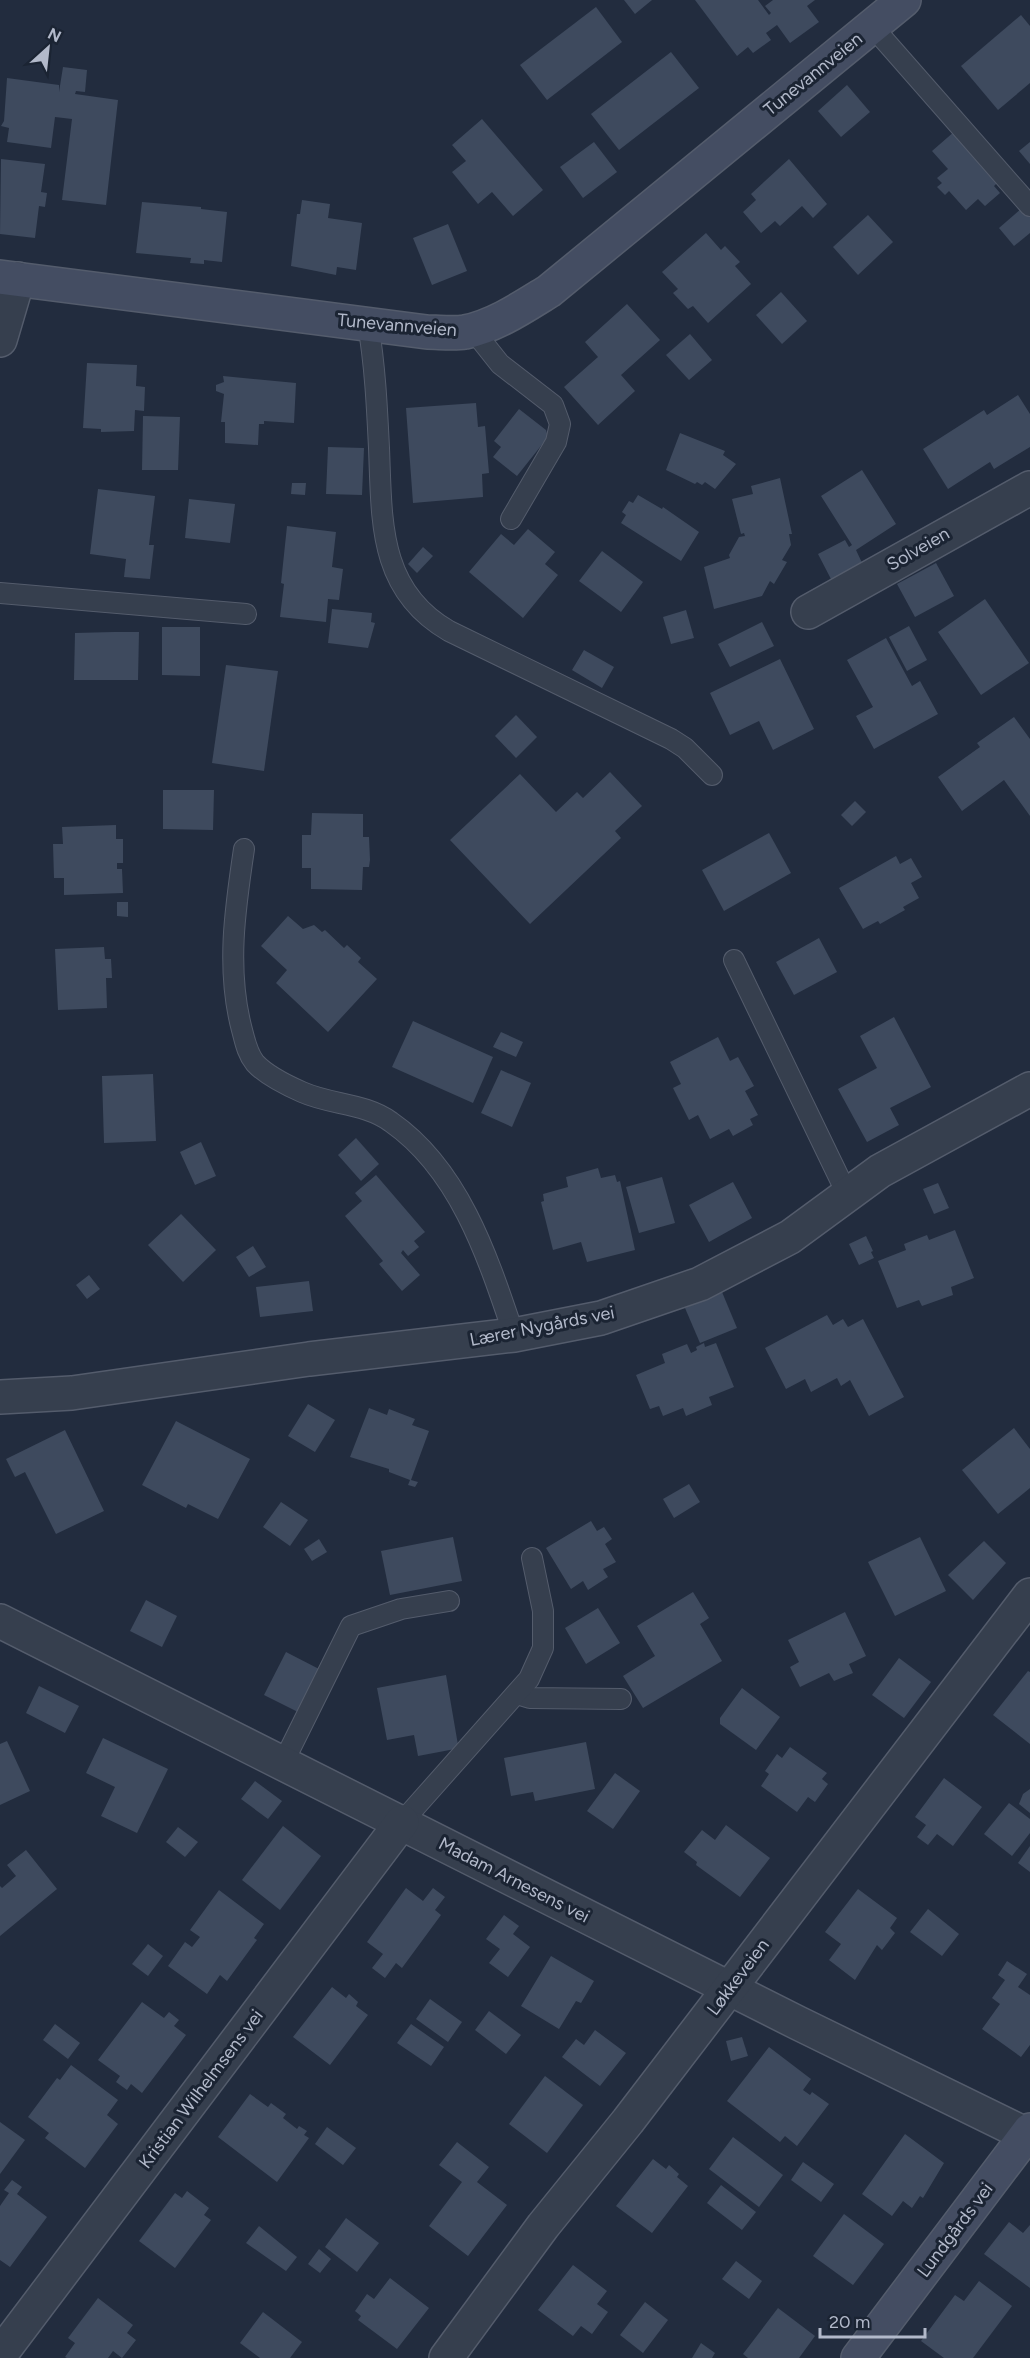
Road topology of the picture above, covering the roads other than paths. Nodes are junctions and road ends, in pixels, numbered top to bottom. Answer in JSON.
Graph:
{"nodes":[{"id":1,"x":903,"y":0,"type":"edge"},
{"id":2,"x":872,"y":26,"type":"junction"},
{"id":3,"x":1030,"y":206,"type":"edge"},
{"id":4,"x":9,"y":278,"type":"edge"},
{"id":5,"x":368,"y":324,"type":"junction"},
{"id":6,"x":473,"y":330,"type":"junction"},
{"id":7,"x":0,"y":340,"type":"edge"},
{"id":8,"x":1030,"y":488,"type":"edge"},
{"id":9,"x":511,"y":519,"type":"dead end"},
{"id":10,"x":0,"y":593,"type":"edge"},
{"id":11,"x":808,"y":612,"type":"dead end"},
{"id":12,"x":246,"y":614,"type":"dead end"},
{"id":13,"x":712,"y":775,"type":"dead end"},
{"id":14,"x":244,"y":849,"type":"dead end"},
{"id":15,"x":734,"y":960,"type":"dead end"},
{"id":16,"x":1030,"y":1089,"type":"edge"},
{"id":17,"x":847,"y":1194,"type":"junction"},
{"id":18,"x":513,"y":1335,"type":"junction"},
{"id":19,"x":0,"y":1397,"type":"edge"},
{"id":20,"x":532,"y":1558,"type":"dead end"},
{"id":21,"x":1030,"y":1595,"type":"edge"},
{"id":22,"x":449,"y":1601,"type":"dead end"},
{"id":23,"x":0,"y":1621,"type":"edge"},
{"id":24,"x":517,"y":1694,"type":"junction"},
{"id":25,"x":621,"y":1699,"type":"dead end"},
{"id":26,"x":283,"y":1763,"type":"junction"},
{"id":27,"x":402,"y":1822,"type":"junction"},
{"id":28,"x":730,"y":1988,"type":"junction"},
{"id":29,"x":1029,"y":2134,"type":"edge"},
{"id":30,"x":0,"y":2355,"type":"edge"},
{"id":31,"x":446,"y":2358,"type":"edge"},
{"id":32,"x":858,"y":2358,"type":"edge"}],
"edges":[{"from":1,"to":2,"type":"street","name":"Tunevannveien"},
{"from":2,"to":3,"type":"lane","name":"Tunevannveien"},
{"from":2,"to":6,"type":"street","name":"Tunevannveien"},
{"from":4,"to":5,"type":"street","name":"Tunevannveien"},
{"from":4,"to":7,"type":"street"},
{"from":5,"to":6,"type":"street","name":"Tunevannveien"},
{"from":5,"to":13,"type":"lane"},
{"from":6,"to":9,"type":"lane"},
{"from":8,"to":11,"type":"street","name":"Solveien"},
{"from":10,"to":12,"type":"lane"},
{"from":14,"to":18,"type":"lane"},
{"from":15,"to":17,"type":"lane"},
{"from":16,"to":17,"type":"street","name":"Lærer Nygårds vei"},
{"from":17,"to":18,"type":"street","name":"Lærer Nygårds vei"},
{"from":18,"to":19,"type":"street","name":"Lærer Nygårds vei"},
{"from":20,"to":24,"type":"lane"},
{"from":21,"to":28,"type":"street","name":"Løkkeveien"},
{"from":22,"to":26,"type":"lane"},
{"from":23,"to":26,"type":"street","name":"Madam Arnesens vei"},
{"from":24,"to":25,"type":"lane"},
{"from":24,"to":27,"type":"lane"},
{"from":26,"to":27,"type":"street","name":"Madam Arnesens vei"},
{"from":27,"to":28,"type":"street","name":"Madam Arnesens vei"},
{"from":27,"to":30,"type":"street","name":"Kristian Wilhelmsens vei"},
{"from":28,"to":29,"type":"street","name":"Madam Arnesens vei"},
{"from":28,"to":31,"type":"street","name":"Løkkeveien"},
{"from":29,"to":32,"type":"street","name":"Lundgårds vei"}]}
